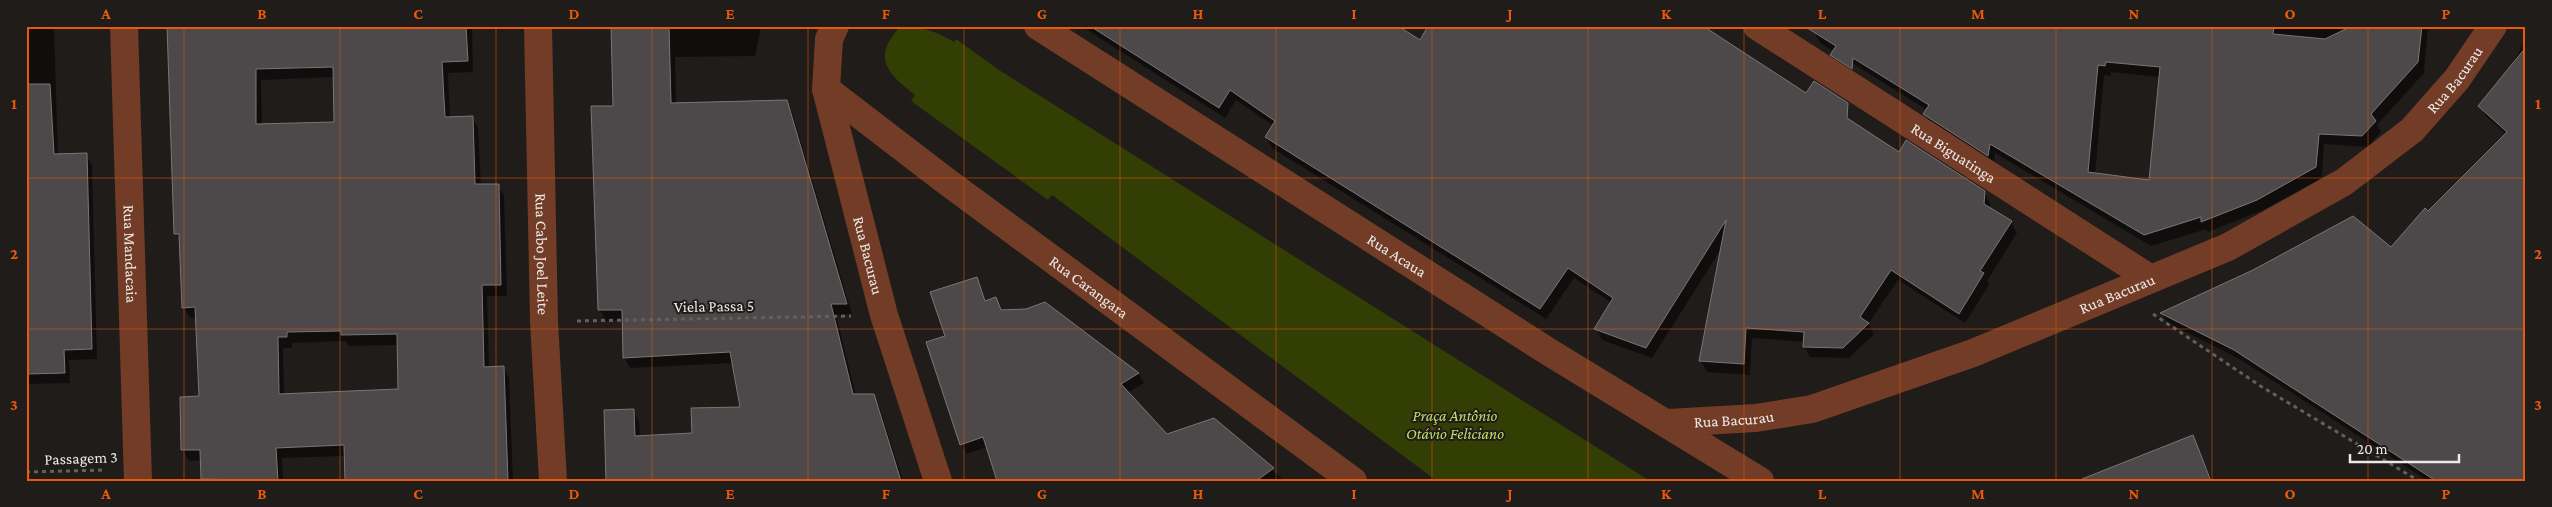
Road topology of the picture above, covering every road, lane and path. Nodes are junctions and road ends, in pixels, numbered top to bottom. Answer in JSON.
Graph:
{"nodes":[{"id":1,"x":124,"y":26,"type":"edge"},
{"id":2,"x":538,"y":26,"type":"edge"},
{"id":3,"x":835,"y":26,"type":"edge"},
{"id":4,"x":1038,"y":26,"type":"edge"},
{"id":5,"x":1757,"y":26,"type":"edge"},
{"id":6,"x":2493,"y":26,"type":"edge"},
{"id":7,"x":826,"y":89,"type":"junction"},
{"id":8,"x":2151,"y":279,"type":"junction"},
{"id":9,"x":2120,"y":292,"type":"junction"},
{"id":10,"x":884,"y":315,"type":"junction"},
{"id":11,"x":544,"y":321,"type":"junction"},
{"id":12,"x":1668,"y":423,"type":"junction"},
{"id":13,"x":26,"y":472,"type":"edge"},
{"id":14,"x":138,"y":475,"type":"edge"},
{"id":15,"x":553,"y":481,"type":"edge"},
{"id":16,"x":938,"y":481,"type":"edge"},
{"id":17,"x":1353,"y":481,"type":"edge"},
{"id":18,"x":1760,"y":481,"type":"edge"},
{"id":19,"x":2419,"y":481,"type":"edge"}],
"edges":[{"from":1,"to":14,"type":"street","name":"Rua Mandacaia"},
{"from":2,"to":11,"type":"street","name":"Rua Cabo Joel Leite"},
{"from":3,"to":7,"type":"street","name":"Rua Bacurau"},
{"from":4,"to":12,"type":"street","name":"Rua Acaua"},
{"from":5,"to":8,"type":"street","name":"Rua Biguatinga"},
{"from":6,"to":8,"type":"street","name":"Rua Bacurau"},
{"from":7,"to":10,"type":"street","name":"Rua Bacurau"},
{"from":7,"to":17,"type":"street","name":"Rua Carangara"},
{"from":8,"to":9,"type":"street","name":"Rua Bacurau"},
{"from":9,"to":12,"type":"street","name":"Rua Bacurau"},
{"from":9,"to":19,"type":"path"},
{"from":10,"to":11,"type":"path","name":"Viela Passa 5"},
{"from":10,"to":16,"type":"street","name":"Rua Bacurau"},
{"from":11,"to":15,"type":"street","name":"Rua Cabo Joel Leite"},
{"from":12,"to":18,"type":"street","name":"Rua Acaua"},
{"from":13,"to":14,"type":"path","name":"Passagem 3"}]}
